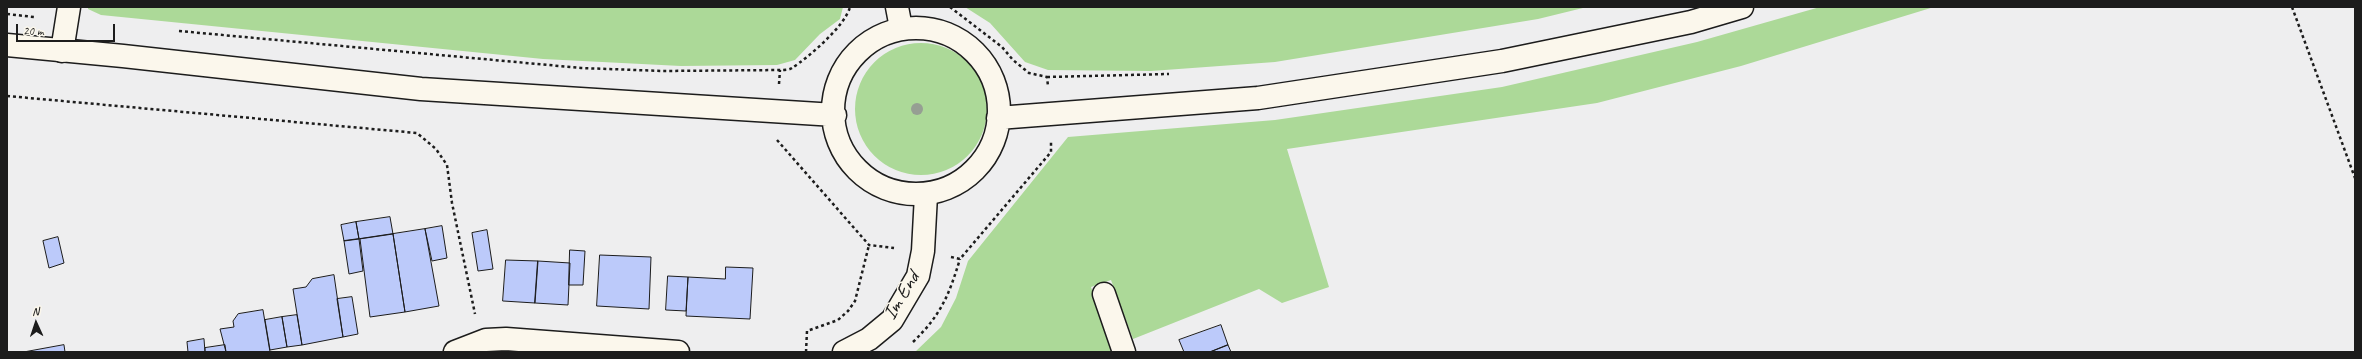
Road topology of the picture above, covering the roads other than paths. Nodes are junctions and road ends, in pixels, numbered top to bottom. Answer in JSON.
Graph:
{"nodes":[{"id":1,"x":897,"y":7,"type":"edge"},
{"id":2,"x":1742,"y":7,"type":"edge"},
{"id":3,"x":68,"y":14,"type":"edge"},
{"id":4,"x":901,"y":28,"type":"junction"},
{"id":5,"x":7,"y":45,"type":"edge"},
{"id":6,"x":62,"y":51,"type":"junction"},
{"id":7,"x":835,"y":115,"type":"junction"},
{"id":8,"x":998,"y":118,"type":"junction"},
{"id":9,"x":926,"y":195,"type":"junction"},
{"id":10,"x":1104,"y":294,"type":"dead end"},
{"id":11,"x":490,"y":346,"type":"edge"},
{"id":12,"x":455,"y":352,"type":"edge"},
{"id":13,"x":678,"y":352,"type":"edge"},
{"id":14,"x":844,"y":352,"type":"edge"},
{"id":15,"x":1124,"y":352,"type":"edge"}],
"edges":[{"from":1,"to":4,"type":"street"},
{"from":2,"to":8,"type":"street"},
{"from":3,"to":6,"type":"street"},
{"from":4,"to":7,"type":"street"},
{"from":4,"to":8,"type":"street"},
{"from":5,"to":6,"type":"street"},
{"from":6,"to":7,"type":"street"},
{"from":7,"to":9,"type":"street"},
{"from":8,"to":9,"type":"street"},
{"from":9,"to":14,"type":"street","name":"Im End"},
{"from":10,"to":15,"type":"street"},
{"from":11,"to":12,"type":"street"},
{"from":11,"to":13,"type":"street"}]}
